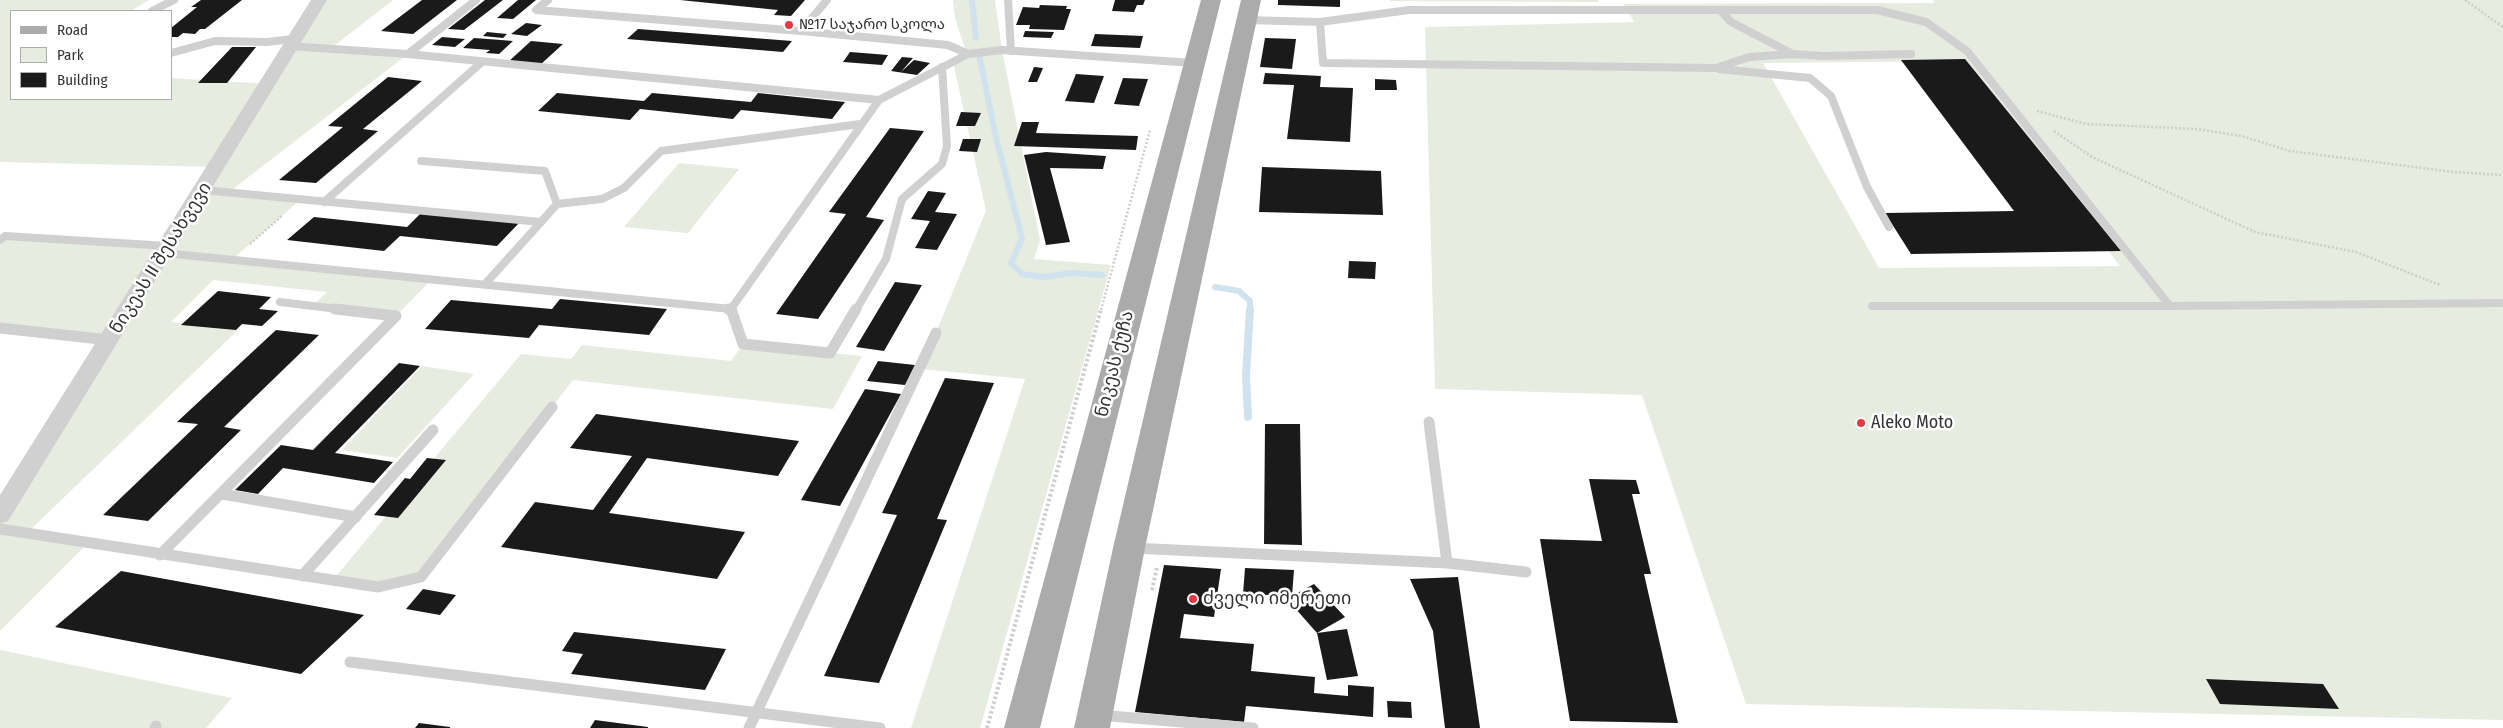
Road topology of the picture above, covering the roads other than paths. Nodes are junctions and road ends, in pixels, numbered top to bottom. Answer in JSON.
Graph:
{"nodes":[{"id":1,"x":174,"y":0,"type":"edge"},
{"id":2,"x":319,"y":0,"type":"edge"},
{"id":3,"x":476,"y":0,"type":"edge"},
{"id":4,"x":548,"y":0,"type":"edge"},
{"id":5,"x":827,"y":0,"type":"edge"},
{"id":6,"x":1008,"y":0,"type":"edge"},
{"id":7,"x":1211,"y":0,"type":"edge"},
{"id":8,"x":1750,"y":0,"type":"edge"},
{"id":9,"x":154,"y":10,"type":"edge"},
{"id":10,"x":1248,"y":10,"type":"edge"},
{"id":11,"x":1720,"y":10,"type":"junction"},
{"id":12,"x":1756,"y":10,"type":"junction"},
{"id":13,"x":1320,"y":22,"type":"junction"},
{"id":14,"x":801,"y":31,"type":"junction"},
{"id":15,"x":291,"y":42,"type":"junction"},
{"id":16,"x":1011,"y":51,"type":"junction"},
{"id":17,"x":172,"y":53,"type":"edge"},
{"id":18,"x":408,"y":54,"type":"junction"},
{"id":19,"x":968,"y":54,"type":"junction"},
{"id":20,"x":1792,"y":54,"type":"junction"},
{"id":21,"x":1911,"y":54,"type":"dead end"},
{"id":22,"x":482,"y":62,"type":"junction"},
{"id":23,"x":1192,"y":63,"type":"junction"},
{"id":24,"x":942,"y":67,"type":"junction"},
{"id":25,"x":1716,"y":68,"type":"junction"},
{"id":26,"x":879,"y":100,"type":"junction"},
{"id":27,"x":860,"y":124,"type":"junction"},
{"id":28,"x":421,"y":161,"type":"dead end"},
{"id":29,"x":203,"y":190,"type":"junction"},
{"id":30,"x":324,"y":202,"type":"junction"},
{"id":31,"x":557,"y":204,"type":"junction"},
{"id":32,"x":541,"y":222,"type":"junction"},
{"id":33,"x":1889,"y":227,"type":"dead end"},
{"id":34,"x":0,"y":240,"type":"edge"},
{"id":35,"x":165,"y":250,"type":"junction"},
{"id":36,"x":486,"y":283,"type":"junction"},
{"id":37,"x":280,"y":302,"type":"dead end"},
{"id":38,"x":2503,"y":303,"type":"edge"},
{"id":39,"x":1872,"y":306,"type":"dead end"},
{"id":40,"x":2170,"y":306,"type":"junction"},
{"id":41,"x":731,"y":309,"type":"junction"},
{"id":42,"x":0,"y":328,"type":"edge"},
{"id":43,"x":936,"y":333,"type":"dead end"},
{"id":44,"x":109,"y":340,"type":"junction"},
{"id":45,"x":552,"y":407,"type":"dead end"},
{"id":46,"x":1429,"y":422,"type":"dead end"},
{"id":47,"x":433,"y":430,"type":"dead end"},
{"id":48,"x":222,"y":494,"type":"junction"},
{"id":49,"x":0,"y":515,"type":"edge"},
{"id":50,"x":356,"y":517,"type":"junction"},
{"id":51,"x":0,"y":529,"type":"edge"},
{"id":52,"x":1128,"y":548,"type":"junction"},
{"id":53,"x":160,"y":555,"type":"junction"},
{"id":54,"x":1447,"y":563,"type":"junction"},
{"id":55,"x":1526,"y":572,"type":"dead end"},
{"id":56,"x":302,"y":576,"type":"junction"},
{"id":57,"x":350,"y":662,"type":"dead end"},
{"id":58,"x":755,"y":713,"type":"junction"},
{"id":59,"x":1094,"y":722,"type":"edge"},
{"id":60,"x":749,"y":728,"type":"edge"},
{"id":61,"x":880,"y":728,"type":"edge"},
{"id":62,"x":1022,"y":728,"type":"edge"},
{"id":63,"x":1253,"y":728,"type":"edge"}],
"edges":[{"from":1,"to":9,"type":"lane"},
{"from":2,"to":15,"type":"street","name":"ნიკეას II შესახვევი"},
{"from":3,"to":18,"type":"lane"},
{"from":4,"to":14,"type":"lane"},
{"from":5,"to":14,"type":"lane"},
{"from":6,"to":16,"type":"lane"},
{"from":7,"to":23,"type":"main road","name":"ნიკეას ქუჩა"},
{"from":8,"to":12,"type":"lane"},
{"from":10,"to":13,"type":"lane"},
{"from":10,"to":52,"type":"main road"},
{"from":11,"to":12,"type":"lane"},
{"from":11,"to":13,"type":"lane"},
{"from":11,"to":20,"type":"lane"},
{"from":12,"to":40,"type":"lane"},
{"from":13,"to":25,"type":"lane"},
{"from":14,"to":19,"type":"lane"},
{"from":15,"to":17,"type":"lane"},
{"from":15,"to":18,"type":"lane"},
{"from":15,"to":29,"type":"street","name":"ნიკეას II შესახვევი"},
{"from":16,"to":19,"type":"lane"},
{"from":16,"to":23,"type":"lane"},
{"from":18,"to":22,"type":"lane"},
{"from":19,"to":24,"type":"lane"},
{"from":20,"to":21,"type":"lane"},
{"from":20,"to":25,"type":"lane"},
{"from":22,"to":26,"type":"lane"},
{"from":22,"to":30,"type":"lane"},
{"from":23,"to":62,"type":"main road","name":"ნიკეას ქუჩა"},
{"from":24,"to":26,"type":"lane"},
{"from":24,"to":41,"type":"lane"},
{"from":25,"to":33,"type":"lane"},
{"from":26,"to":27,"type":"lane"},
{"from":27,"to":31,"type":"lane"},
{"from":27,"to":41,"type":"lane"},
{"from":28,"to":31,"type":"lane"},
{"from":29,"to":30,"type":"lane"},
{"from":29,"to":35,"type":"street","name":"ნიკეას II შესახვევი"},
{"from":30,"to":32,"type":"lane"},
{"from":31,"to":32,"type":"lane"},
{"from":32,"to":36,"type":"lane"},
{"from":34,"to":35,"type":"lane"},
{"from":35,"to":36,"type":"lane"},
{"from":35,"to":44,"type":"street","name":"ნიკეას II შესახვევი"},
{"from":36,"to":41,"type":"lane"},
{"from":37,"to":48,"type":"lane"},
{"from":38,"to":40,"type":"lane"},
{"from":39,"to":40,"type":"lane"},
{"from":42,"to":44,"type":"lane"},
{"from":43,"to":58,"type":"lane"},
{"from":44,"to":49,"type":"street","name":"ნიკეას II შესახვევი"},
{"from":45,"to":56,"type":"lane"},
{"from":46,"to":54,"type":"lane"},
{"from":47,"to":50,"type":"lane"},
{"from":48,"to":50,"type":"lane"},
{"from":48,"to":53,"type":"lane"},
{"from":50,"to":56,"type":"lane"},
{"from":51,"to":53,"type":"lane"},
{"from":52,"to":54,"type":"lane"},
{"from":52,"to":59,"type":"main road"},
{"from":53,"to":56,"type":"lane"},
{"from":54,"to":55,"type":"lane"},
{"from":57,"to":58,"type":"lane"},
{"from":58,"to":60,"type":"lane"},
{"from":58,"to":61,"type":"lane"},
{"from":59,"to":63,"type":"lane"}]}
